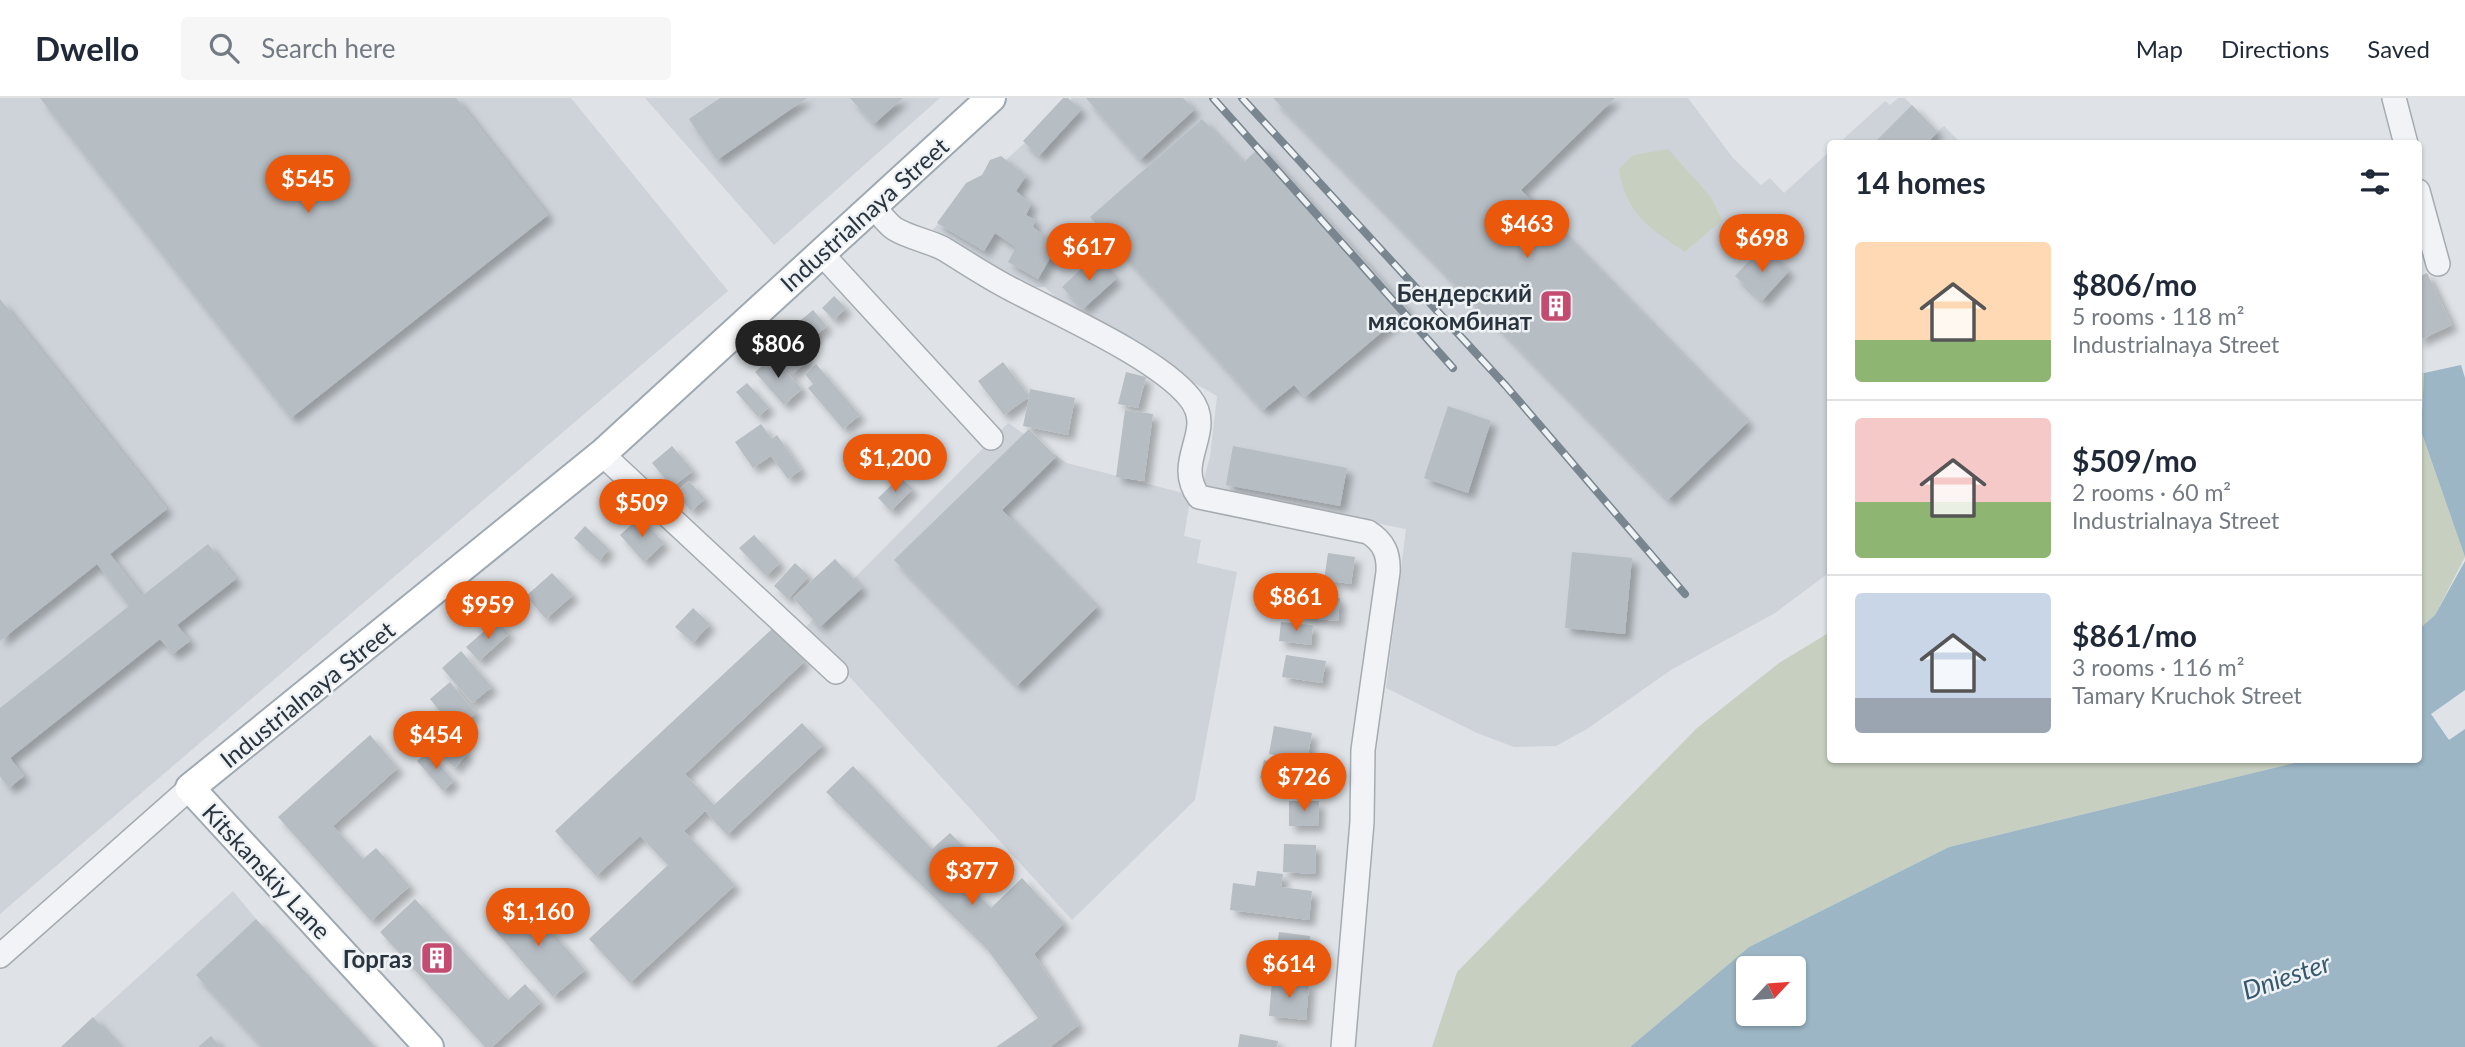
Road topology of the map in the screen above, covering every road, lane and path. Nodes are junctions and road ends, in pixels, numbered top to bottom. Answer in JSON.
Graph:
{"nodes":[{"id":1,"x":991,"y":98,"type":"edge"},
{"id":2,"x":2394,"y":98,"type":"edge"},
{"id":3,"x":2405,"y":140,"type":"edge"},
{"id":4,"x":873,"y":206,"type":"junction"},
{"id":5,"x":2422,"y":206,"type":"edge"},
{"id":6,"x":821,"y":253,"type":"junction"},
{"id":7,"x":2438,"y":264,"type":"dead end"},
{"id":8,"x":991,"y":438,"type":"dead end"},
{"id":9,"x":602,"y":454,"type":"junction"},
{"id":10,"x":836,"y":672,"type":"dead end"},
{"id":11,"x":190,"y":788,"type":"junction"},
{"id":12,"x":0,"y":956,"type":"edge"},
{"id":13,"x":429,"y":1047,"type":"edge"},
{"id":14,"x":1343,"y":1047,"type":"edge"}],
"edges":[{"from":1,"to":4,"type":"main road","name":"Industrialnaya Street"},
{"from":2,"to":3,"type":"street"},
{"from":4,"to":6,"type":"main road","name":"Industrialnaya Street"},
{"from":4,"to":14,"type":"street"},
{"from":5,"to":7,"type":"street"},
{"from":6,"to":8,"type":"street"},
{"from":6,"to":9,"type":"main road","name":"Industrialnaya Street"},
{"from":9,"to":10,"type":"street"},
{"from":9,"to":11,"type":"main road","name":"Industrialnaya Street"},
{"from":11,"to":12,"type":"street","name":"Industrialnaya Street"},
{"from":11,"to":13,"type":"main road","name":"Kitskanskiy Lane"}]}
